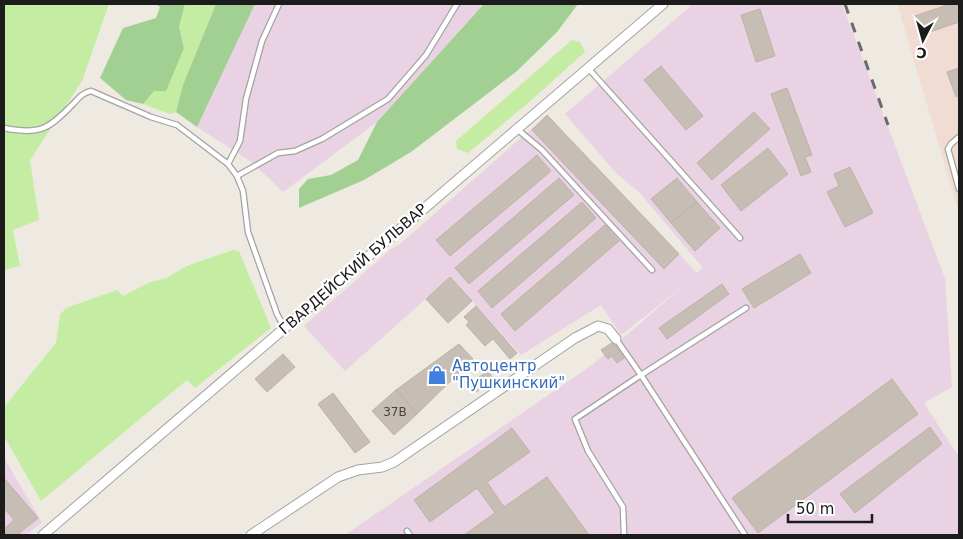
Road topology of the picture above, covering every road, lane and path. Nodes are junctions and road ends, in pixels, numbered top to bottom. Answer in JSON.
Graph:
{"nodes":[{"id":1,"x":279,"y":4,"type":"edge"},
{"id":2,"x":457,"y":4,"type":"edge"},
{"id":3,"x":663,"y":4,"type":"edge"},
{"id":4,"x":588,"y":68,"type":"junction"},
{"id":5,"x":4,"y":128,"type":"edge"},
{"id":6,"x":517,"y":129,"type":"junction"},
{"id":7,"x":959,"y":137,"type":"edge"},
{"id":8,"x":228,"y":164,"type":"junction"},
{"id":9,"x":237,"y":176,"type":"junction"},
{"id":10,"x":959,"y":189,"type":"edge"},
{"id":11,"x":740,"y":238,"type":"dead end"},
{"id":12,"x":652,"y":270,"type":"dead end"},
{"id":13,"x":746,"y":308,"type":"dead end"},
{"id":14,"x":284,"y":328,"type":"junction"},
{"id":15,"x":616,"y":339,"type":"joint"},
{"id":16,"x":641,"y":374,"type":"junction"},
{"id":17,"x":43,"y":535,"type":"edge"},
{"id":18,"x":251,"y":535,"type":"edge"},
{"id":19,"x":624,"y":535,"type":"edge"},
{"id":20,"x":745,"y":535,"type":"edge"}],
"edges":[{"from":1,"to":8,"type":"lane"},
{"from":2,"to":9,"type":"lane"},
{"from":3,"to":4,"type":"street","name":"ГВАРДЕЙСКИЙ БУЛЬВАР"},
{"from":4,"to":6,"type":"street","name":"ГВАРДЕЙСКИЙ БУЛЬВАР"},
{"from":4,"to":11,"type":"lane"},
{"from":5,"to":8,"type":"lane"},
{"from":6,"to":12,"type":"lane"},
{"from":6,"to":14,"type":"street","name":"ГВАРДЕЙСКИЙ БУЛЬВАР"},
{"from":7,"to":10,"type":"lane"},
{"from":8,"to":9,"type":"lane"},
{"from":9,"to":14,"type":"lane"},
{"from":13,"to":16,"type":"lane"},
{"from":14,"to":17,"type":"street","name":"ГВАРДЕЙСКИЙ БУЛЬВАР"},
{"from":15,"to":16,"type":"lane"},
{"from":15,"to":18,"type":"street"},
{"from":16,"to":19,"type":"lane"},
{"from":16,"to":20,"type":"lane"}]}
